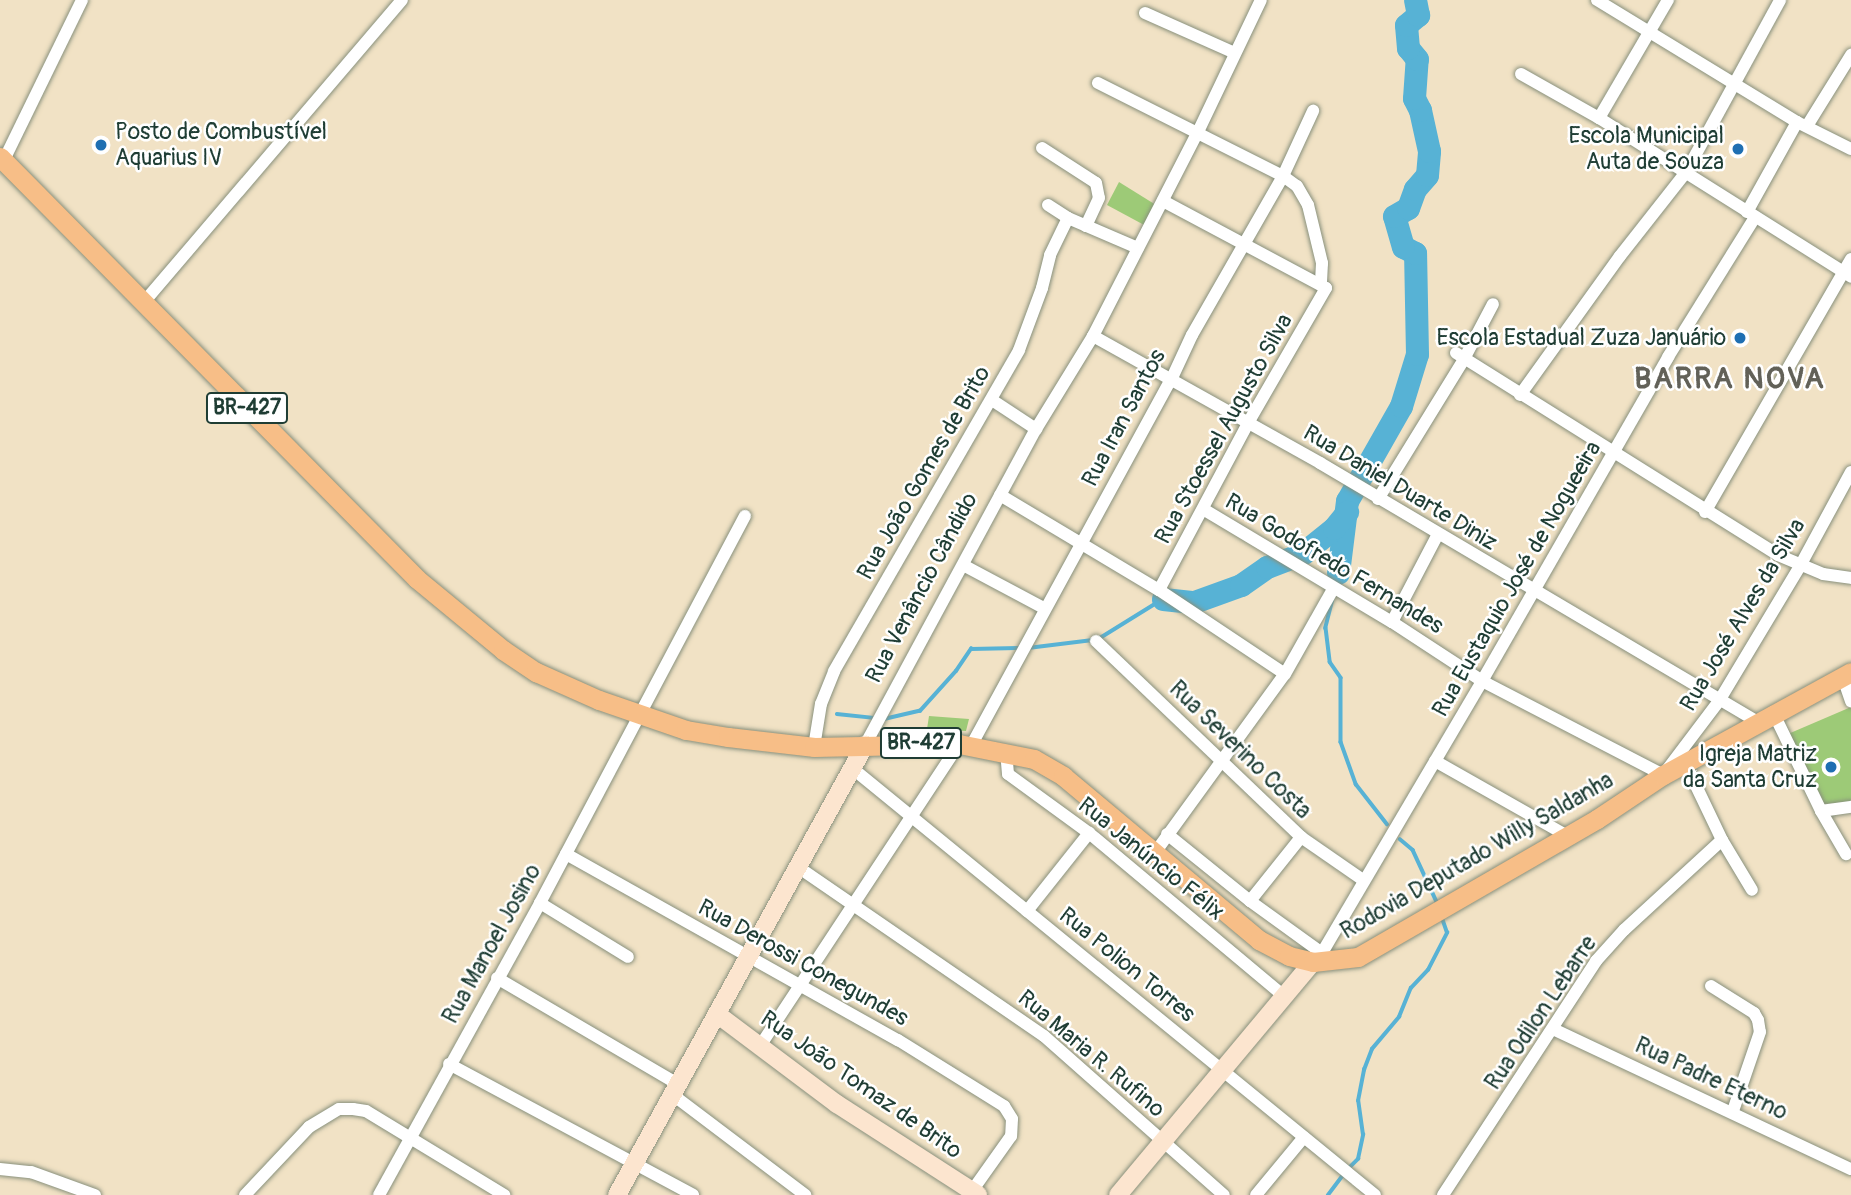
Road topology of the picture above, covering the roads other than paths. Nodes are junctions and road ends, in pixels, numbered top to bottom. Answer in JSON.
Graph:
{"nodes":[{"id":1,"x":82,"y":0,"type":"edge"},
{"id":2,"x":402,"y":0,"type":"edge"},
{"id":3,"x":1261,"y":0,"type":"edge"},
{"id":4,"x":1597,"y":0,"type":"edge"},
{"id":5,"x":1668,"y":0,"type":"edge"},
{"id":6,"x":1780,"y":0,"type":"edge"},
{"id":7,"x":1145,"y":13,"type":"dead end"},
{"id":8,"x":1649,"y":32,"type":"junction"},
{"id":9,"x":1235,"y":53,"type":"junction"},
{"id":10,"x":1851,"y":55,"type":"edge"},
{"id":11,"x":1521,"y":74,"type":"dead end"},
{"id":12,"x":1098,"y":83,"type":"dead end"},
{"id":13,"x":1734,"y":84,"type":"junction"},
{"id":14,"x":1313,"y":111,"type":"dead end"},
{"id":15,"x":1599,"y":118,"type":"junction"},
{"id":16,"x":1802,"y":124,"type":"junction"},
{"id":17,"x":1197,"y":134,"type":"junction"},
{"id":18,"x":1042,"y":148,"type":"dead end"},
{"id":19,"x":1851,"y":149,"type":"edge"},
{"id":20,"x":2,"y":158,"type":"edge"},
{"id":21,"x":1686,"y":172,"type":"junction"},
{"id":22,"x":1283,"y":176,"type":"junction"},
{"id":23,"x":1163,"y":201,"type":"junction"},
{"id":24,"x":1048,"y":205,"type":"dead end"},
{"id":25,"x":1751,"y":215,"type":"junction"},
{"id":26,"x":1068,"y":218,"type":"junction"},
{"id":27,"x":1086,"y":226,"type":"junction"},
{"id":28,"x":1245,"y":243,"type":"junction"},
{"id":29,"x":1138,"y":248,"type":"junction"},
{"id":30,"x":1851,"y":259,"type":"edge"},
{"id":31,"x":1847,"y":275,"type":"edge"},
{"id":32,"x":1324,"y":287,"type":"junction"},
{"id":33,"x":144,"y":302,"type":"junction"},
{"id":34,"x":1493,"y":304,"type":"dead end"},
{"id":35,"x":1093,"y":337,"type":"junction"},
{"id":36,"x":1460,"y":356,"type":"junction"},
{"id":37,"x":1172,"y":378,"type":"junction"},
{"id":38,"x":1520,"y":395,"type":"junction"},
{"id":39,"x":992,"y":400,"type":"junction"},
{"id":40,"x":1248,"y":423,"type":"junction"},
{"id":41,"x":1036,"y":429,"type":"junction"},
{"id":42,"x":1614,"y":454,"type":"junction"},
{"id":43,"x":1851,"y":472,"type":"edge"},
{"id":44,"x":1000,"y":495,"type":"junction"},
{"id":45,"x":1378,"y":499,"type":"junction"},
{"id":46,"x":1203,"y":509,"type":"junction"},
{"id":47,"x":1705,"y":512,"type":"junction"},
{"id":48,"x":746,"y":516,"type":"dead end"},
{"id":49,"x":1438,"y":534,"type":"junction"},
{"id":50,"x":1080,"y":543,"type":"junction"},
{"id":51,"x":963,"y":565,"type":"junction"},
{"id":52,"x":1800,"y":566,"type":"junction"},
{"id":53,"x":1851,"y":578,"type":"edge"},
{"id":54,"x":1332,"y":589,"type":"junction"},
{"id":55,"x":1159,"y":590,"type":"junction"},
{"id":56,"x":1534,"y":591,"type":"junction"},
{"id":57,"x":1044,"y":608,"type":"junction"},
{"id":58,"x":1392,"y":622,"type":"junction"},
{"id":59,"x":1097,"y":641,"type":"dead end"},
{"id":60,"x":1285,"y":674,"type":"junction"},
{"id":61,"x":1846,"y":674,"type":"edge"},
{"id":62,"x":1482,"y":681,"type":"junction"},
{"id":63,"x":1718,"y":701,"type":"junction"},
{"id":64,"x":1851,"y":701,"type":"edge"},
{"id":65,"x":641,"y":714,"type":"junction"},
{"id":66,"x":1765,"y":717,"type":"junction"},
{"id":67,"x":865,"y":745,"type":"junction"},
{"id":68,"x":965,"y":745,"type":"junction"},
{"id":69,"x":814,"y":747,"type":"junction"},
{"id":70,"x":1006,"y":751,"type":"junction"},
{"id":71,"x":1435,"y":761,"type":"junction"},
{"id":72,"x":1220,"y":762,"type":"junction"},
{"id":73,"x":1686,"y":765,"type":"junction"},
{"id":74,"x":852,"y":768,"type":"junction"},
{"id":75,"x":1663,"y":775,"type":"junction"},
{"id":76,"x":1851,"y":807,"type":"edge"},
{"id":77,"x":1821,"y":811,"type":"junction"},
{"id":78,"x":912,"y":816,"type":"junction"},
{"id":79,"x":1089,"y":833,"type":"junction"},
{"id":80,"x":1167,"y":834,"type":"junction"},
{"id":81,"x":1566,"y":835,"type":"junction"},
{"id":82,"x":1301,"y":837,"type":"junction"},
{"id":83,"x":1723,"y":840,"type":"junction"},
{"id":84,"x":566,"y":854,"type":"junction"},
{"id":85,"x":1154,"y":854,"type":"junction"},
{"id":86,"x":1846,"y":854,"type":"dead end"},
{"id":87,"x":798,"y":867,"type":"junction"},
{"id":88,"x":1363,"y":880,"type":"junction"},
{"id":89,"x":1752,"y":890,"type":"dead end"},
{"id":90,"x":1250,"y":901,"type":"junction"},
{"id":91,"x":540,"y":903,"type":"junction"},
{"id":92,"x":855,"y":906,"type":"junction"},
{"id":93,"x":1027,"y":911,"type":"junction"},
{"id":94,"x":628,"y":957,"type":"dead end"},
{"id":95,"x":748,"y":957,"type":"junction"},
{"id":96,"x":1318,"y":957,"type":"junction"},
{"id":97,"x":497,"y":978,"type":"junction"},
{"id":98,"x":1711,"y":986,"type":"dead end"},
{"id":99,"x":800,"y":987,"type":"junction"},
{"id":100,"x":1283,"y":995,"type":"junction"},
{"id":101,"x":717,"y":1014,"type":"junction"},
{"id":102,"x":1553,"y":1029,"type":"junction"},
{"id":103,"x":760,"y":1046,"type":"junction"},
{"id":104,"x":449,"y":1064,"type":"junction"},
{"id":105,"x":1221,"y":1070,"type":"junction"},
{"id":106,"x":676,"y":1090,"type":"junction"},
{"id":107,"x":1733,"y":1111,"type":"junction"},
{"id":108,"x":1304,"y":1137,"type":"junction"},
{"id":109,"x":412,"y":1138,"type":"junction"},
{"id":110,"x":1161,"y":1142,"type":"junction"},
{"id":111,"x":634,"y":1164,"type":"junction"},
{"id":112,"x":0,"y":1169,"type":"edge"},
{"id":113,"x":1851,"y":1169,"type":"edge"},
{"id":114,"x":973,"y":1194,"type":"edge"},
{"id":115,"x":95,"y":1195,"type":"edge"},
{"id":116,"x":245,"y":1195,"type":"edge"},
{"id":117,"x":379,"y":1195,"type":"edge"},
{"id":118,"x":504,"y":1195,"type":"edge"},
{"id":119,"x":617,"y":1195,"type":"edge"},
{"id":120,"x":693,"y":1195,"type":"edge"},
{"id":121,"x":805,"y":1195,"type":"edge"},
{"id":122,"x":1118,"y":1195,"type":"edge"},
{"id":123,"x":1224,"y":1195,"type":"edge"},
{"id":124,"x":1256,"y":1195,"type":"edge"},
{"id":125,"x":1375,"y":1195,"type":"edge"},
{"id":126,"x":1443,"y":1195,"type":"edge"}],
"edges":[{"from":1,"to":20,"type":"street"},
{"from":2,"to":33,"type":"street"},
{"from":3,"to":9,"type":"street","name":"Rua Venâncio Cândido"},
{"from":4,"to":8,"type":"street"},
{"from":5,"to":8,"type":"street"},
{"from":6,"to":13,"type":"street"},
{"from":7,"to":9,"type":"street"},
{"from":8,"to":13,"type":"street"},
{"from":8,"to":15,"type":"street"},
{"from":9,"to":17,"type":"street","name":"Rua Venâncio Cândido"},
{"from":10,"to":16,"type":"street","name":"Rua Eustaquio José de Nogueeira"},
{"from":11,"to":15,"type":"street"},
{"from":12,"to":17,"type":"street"},
{"from":13,"to":16,"type":"street"},
{"from":13,"to":21,"type":"street"},
{"from":14,"to":22,"type":"street","name":"Rua Iran Santos"},
{"from":15,"to":21,"type":"street"},
{"from":16,"to":19,"type":"street"},
{"from":16,"to":25,"type":"street","name":"Rua Eustaquio José de Nogueeira"},
{"from":17,"to":22,"type":"street"},
{"from":17,"to":23,"type":"street","name":"Rua Venâncio Cândido"},
{"from":18,"to":27,"type":"street"},
{"from":20,"to":33,"type":"main road","name":"Rodovia Deputado Willy Saldanha","number":"BR-427"},
{"from":21,"to":25,"type":"street"},
{"from":21,"to":38,"type":"street"},
{"from":22,"to":28,"type":"street","name":"Rua Iran Santos"},
{"from":22,"to":32,"type":"street"},
{"from":23,"to":28,"type":"street"},
{"from":23,"to":29,"type":"street","name":"Rua Venâncio Cândido"},
{"from":24,"to":26,"type":"street"},
{"from":25,"to":31,"type":"street"},
{"from":25,"to":42,"type":"street","name":"Rua Eustaquio José de Nogueeira"},
{"from":26,"to":27,"type":"street"},
{"from":26,"to":39,"type":"street","name":"Rua João Gomes de Brito"},
{"from":27,"to":29,"type":"street"},
{"from":28,"to":32,"type":"street"},
{"from":28,"to":37,"type":"street","name":"Rua Iran Santos"},
{"from":29,"to":35,"type":"street","name":"Rua Venâncio Cândido"},
{"from":30,"to":31,"type":"street"},
{"from":31,"to":47,"type":"street"},
{"from":32,"to":40,"type":"street","name":"Rua Stoessel Augusto Silva"},
{"from":33,"to":65,"type":"main road","name":"Rodovia Deputado Willy Saldanha","number":"BR-427"},
{"from":34,"to":36,"type":"street"},
{"from":35,"to":37,"type":"street","name":"Rua Daniel Duarte Diniz"},
{"from":35,"to":41,"type":"street","name":"Rua Venâncio Cândido"},
{"from":36,"to":38,"type":"street"},
{"from":36,"to":45,"type":"street"},
{"from":37,"to":40,"type":"street","name":"Rua Daniel Duarte Diniz"},
{"from":37,"to":50,"type":"street","name":"Rua Iran Santos"},
{"from":38,"to":42,"type":"street"},
{"from":39,"to":41,"type":"street"},
{"from":39,"to":69,"type":"street","name":"Rua João Gomes de Brito"},
{"from":40,"to":45,"type":"street","name":"Rua Daniel Duarte Diniz"},
{"from":40,"to":46,"type":"street","name":"Rua Stoessel Augusto Silva"},
{"from":41,"to":44,"type":"street","name":"Rua Venâncio Cândido"},
{"from":42,"to":47,"type":"street"},
{"from":42,"to":56,"type":"street","name":"Rua Eustaquio José de Nogueeira"},
{"from":43,"to":52,"type":"street","name":"Rua José Alves da Silva"},
{"from":44,"to":50,"type":"street"},
{"from":44,"to":51,"type":"street","name":"Rua Venâncio Cândido"},
{"from":45,"to":49,"type":"street","name":"Rua Daniel Duarte Diniz"},
{"from":46,"to":54,"type":"street","name":"Rua Godofredo Fernandes"},
{"from":46,"to":55,"type":"street","name":"Rua Stoessel Augusto Silva"},
{"from":47,"to":52,"type":"street"},
{"from":48,"to":65,"type":"street","name":"Rua Manoel Josino"},
{"from":49,"to":56,"type":"street","name":"Rua Daniel Duarte Diniz"},
{"from":49,"to":58,"type":"street"},
{"from":50,"to":55,"type":"street"},
{"from":50,"to":57,"type":"street","name":"Rua Iran Santos"},
{"from":51,"to":57,"type":"street"},
{"from":51,"to":67,"type":"street","name":"Rua Venâncio Cândido"},
{"from":52,"to":53,"type":"street"},
{"from":52,"to":63,"type":"street","name":"Rua José Alves da Silva"},
{"from":54,"to":58,"type":"street","name":"Rua Godofredo Fernandes"},
{"from":54,"to":60,"type":"street"},
{"from":55,"to":60,"type":"street"},
{"from":56,"to":62,"type":"street","name":"Rua Eustaquio José de Nogueeira"},
{"from":56,"to":63,"type":"street","name":"Rua Daniel Duarte Diniz"},
{"from":57,"to":68,"type":"street","name":"Rua Iran Santos"},
{"from":58,"to":62,"type":"street","name":"Rua Godofredo Fernandes"},
{"from":59,"to":72,"type":"street","name":"Rua Severino Costa"},
{"from":60,"to":72,"type":"street"},
{"from":61,"to":64,"type":"street"},
{"from":61,"to":66,"type":"main road","name":"Rodovia Deputado Willy Saldanha","number":"BR-427"},
{"from":62,"to":71,"type":"street","name":"Rua Eustaquio José de Nogueeira"},
{"from":62,"to":75,"type":"street","name":"Rua Godofredo Fernandes"},
{"from":63,"to":66,"type":"street","name":"Rua Daniel Duarte Diniz"},
{"from":63,"to":75,"type":"street","name":"Rua José Alves da Silva"},
{"from":65,"to":69,"type":"main road","name":"Rodovia Deputado Willy Saldanha","number":"BR-427"},
{"from":65,"to":84,"type":"street","name":"Rua Manoel Josino"},
{"from":66,"to":73,"type":"main road","name":"Rodovia Deputado Willy Saldanha","number":"BR-427"},
{"from":66,"to":77,"type":"street"},
{"from":67,"to":68,"type":"main road","name":"Rodovia Deputado Willy Saldanha","number":"BR-427"},
{"from":67,"to":69,"type":"main road","name":"Rodovia Deputado Willy Saldanha","number":"BR-427"},
{"from":67,"to":74,"type":"street","name":"Rua Venâncio Cândido"},
{"from":68,"to":70,"type":"main road","name":"Rodovia Deputado Willy Saldanha","number":"BR-427"},
{"from":68,"to":78,"type":"street","name":"Rua Iran Santos"},
{"from":70,"to":79,"type":"street","name":"Rua Janúncio Félix"},
{"from":70,"to":85,"type":"main road","name":"Rodovia Deputado Willy Saldanha","number":"BR-427"},
{"from":71,"to":81,"type":"street"},
{"from":71,"to":88,"type":"street","name":"Rua Eustaquio José de Nogueeira"},
{"from":72,"to":80,"type":"street"},
{"from":72,"to":82,"type":"street","name":"Rua Severino Costa"},
{"from":73,"to":75,"type":"main road","name":"Rodovia Deputado Willy Saldanha","number":"BR-427"},
{"from":73,"to":83,"type":"street"},
{"from":74,"to":78,"type":"street","name":"Rua Polion Torres"},
{"from":74,"to":87,"type":"street","name":"Rua Venâncio Cândido"},
{"from":75,"to":81,"type":"main road","name":"Rodovia Deputado Willy Saldanha","number":"BR-427"},
{"from":76,"to":77,"type":"street"},
{"from":77,"to":86,"type":"street"},
{"from":78,"to":92,"type":"street","name":"Rua Iran Santos"},
{"from":78,"to":93,"type":"street","name":"Rua Polion Torres"},
{"from":79,"to":93,"type":"street"},
{"from":79,"to":100,"type":"street","name":"Rua Janúncio Félix"},
{"from":80,"to":85,"type":"street"},
{"from":80,"to":90,"type":"street"},
{"from":81,"to":96,"type":"main road","name":"Rodovia Deputado Willy Saldanha","number":"BR-427"},
{"from":82,"to":88,"type":"street","name":"Rua Severino Costa"},
{"from":82,"to":90,"type":"street"},
{"from":83,"to":89,"type":"street"},
{"from":83,"to":102,"type":"street","name":"Rua Odilon Lebarre"},
{"from":84,"to":91,"type":"street","name":"Rua Manoel Josino"},
{"from":84,"to":95,"type":"street","name":"Rua Derossi Conegundes"},
{"from":85,"to":96,"type":"main road","name":"Rodovia Deputado Willy Saldanha","number":"BR-427"},
{"from":87,"to":92,"type":"street","name":"Rua Maria R. Rufino"},
{"from":87,"to":95,"type":"street","name":"Rua Venâncio Cândido"},
{"from":88,"to":96,"type":"street","name":"Rua Eustaquio José de Nogueeira"},
{"from":90,"to":96,"type":"street"},
{"from":91,"to":94,"type":"street"},
{"from":91,"to":97,"type":"street","name":"Rua Manoel Josino"},
{"from":92,"to":99,"type":"street","name":"Rua Iran Santos"},
{"from":92,"to":110,"type":"street","name":"Rua Maria R. Rufino"},
{"from":93,"to":105,"type":"street","name":"Rua Polion Torres"},
{"from":95,"to":99,"type":"street","name":"Rua Derossi Conegundes"},
{"from":95,"to":101,"type":"street","name":"Rua Venâncio Cândido"},
{"from":96,"to":100,"type":"street"},
{"from":97,"to":104,"type":"street","name":"Rua Manoel Josino"},
{"from":97,"to":106,"type":"street"},
{"from":98,"to":107,"type":"street"},
{"from":99,"to":103,"type":"street","name":"Rua Iran Santos"},
{"from":99,"to":114,"type":"street","name":"Rua Derossi Conegundes"},
{"from":100,"to":105,"type":"street"},
{"from":101,"to":103,"type":"street","name":"Rua João Tomaz de Brito"},
{"from":101,"to":106,"type":"street","name":"Rua Venâncio Cândido"},
{"from":102,"to":107,"type":"street","name":"Rua Padre Eterno"},
{"from":102,"to":126,"type":"street","name":"Rua Odilon Lebarre"},
{"from":103,"to":114,"type":"street","name":"Rua João Tomaz de Brito"},
{"from":104,"to":109,"type":"street","name":"Rua Manoel Josino"},
{"from":104,"to":111,"type":"street"},
{"from":105,"to":108,"type":"street","name":"Rua Polion Torres"},
{"from":105,"to":110,"type":"street"},
{"from":106,"to":111,"type":"street","name":"Rua Venâncio Cândido"},
{"from":106,"to":121,"type":"street"},
{"from":107,"to":113,"type":"street","name":"Rua Padre Eterno"},
{"from":108,"to":124,"type":"street"},
{"from":108,"to":125,"type":"street","name":"Rua Polion Torres"},
{"from":109,"to":116,"type":"street"},
{"from":109,"to":117,"type":"street","name":"Rua Manoel Josino"},
{"from":109,"to":118,"type":"street"},
{"from":110,"to":122,"type":"street"},
{"from":110,"to":123,"type":"street","name":"Rua Maria R. Rufino"},
{"from":111,"to":119,"type":"street","name":"Rua Venâncio Cândido"},
{"from":111,"to":120,"type":"street"},
{"from":112,"to":115,"type":"street"}]}
